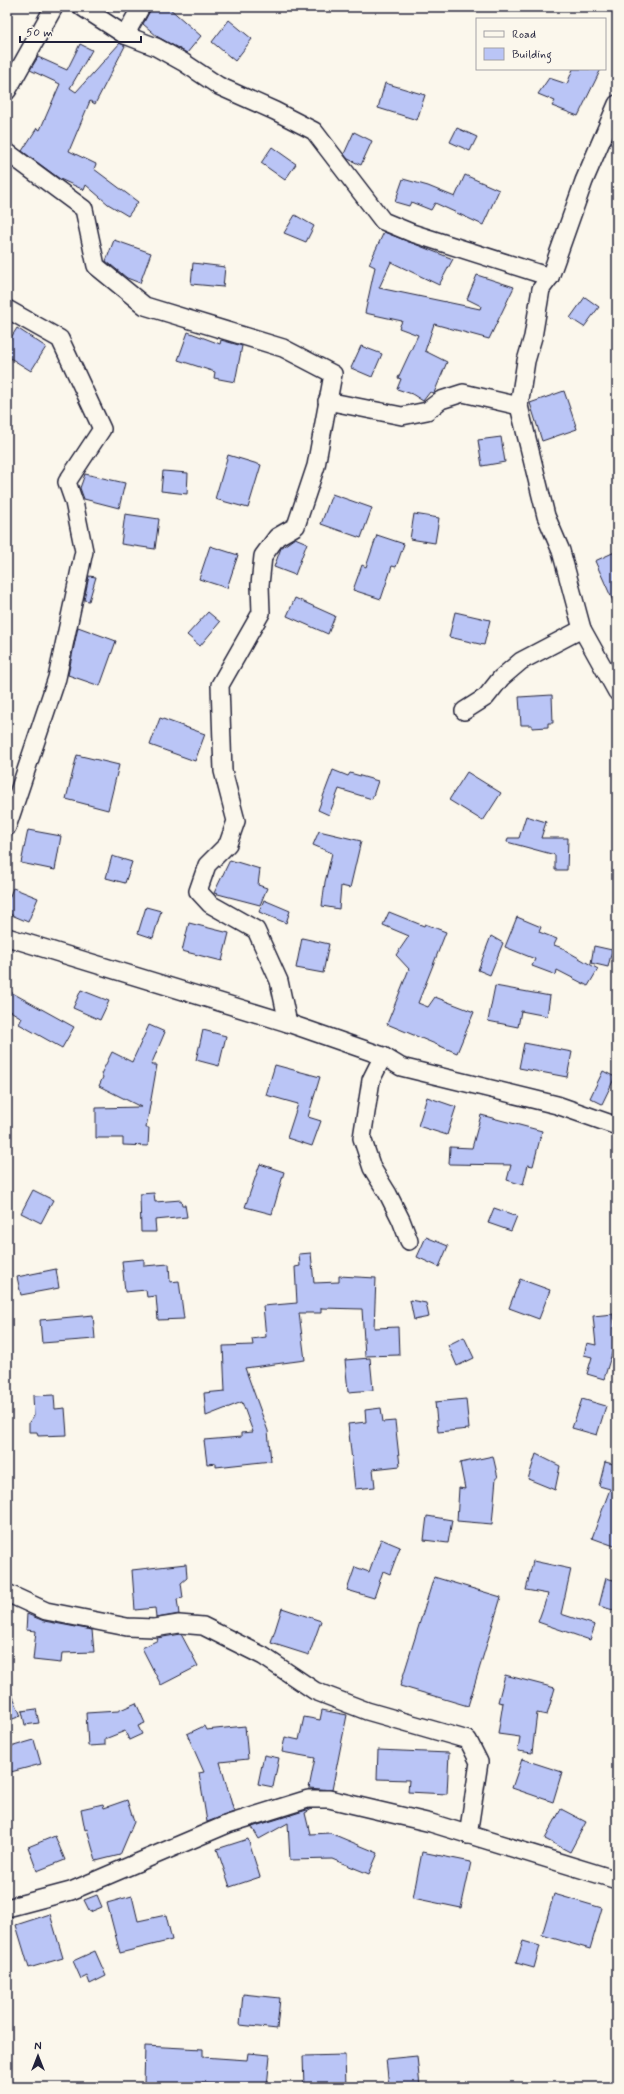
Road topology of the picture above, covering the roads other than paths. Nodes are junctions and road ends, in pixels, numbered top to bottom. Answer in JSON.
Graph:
{"nodes":[{"id":1,"x":54,"y":7,"type":"edge"},
{"id":2,"x":82,"y":7,"type":"edge"},
{"id":3,"x":141,"y":7,"type":"edge"},
{"id":4,"x":125,"y":35,"type":"junction"},
{"id":5,"x":7,"y":91,"type":"edge"},
{"id":6,"x":617,"y":104,"type":"edge"},
{"id":7,"x":7,"y":152,"type":"edge"},
{"id":8,"x":550,"y":277,"type":"junction"},
{"id":9,"x":7,"y":309,"type":"edge"},
{"id":10,"x":327,"y":401,"type":"junction"},
{"id":11,"x":519,"y":406,"type":"junction"},
{"id":12,"x":582,"y":629,"type":"junction"},
{"id":13,"x":617,"y":692,"type":"edge"},
{"id":14,"x":464,"y":710,"type":"dead end"},
{"id":15,"x":7,"y":827,"type":"edge"},
{"id":16,"x":7,"y":937,"type":"edge"},
{"id":17,"x":288,"y":1023,"type":"junction"},
{"id":18,"x":383,"y":1056,"type":"junction"},
{"id":19,"x":617,"y":1126,"type":"edge"},
{"id":20,"x":409,"y":1241,"type":"dead end"},
{"id":21,"x":7,"y":1593,"type":"edge"},
{"id":22,"x":468,"y":1835,"type":"junction"},
{"id":23,"x":617,"y":1880,"type":"edge"},
{"id":24,"x":7,"y":1908,"type":"edge"}],
"edges":[{"from":1,"to":5,"type":"street"},
{"from":2,"to":4,"type":"street"},
{"from":3,"to":4,"type":"street"},
{"from":4,"to":8,"type":"street"},
{"from":6,"to":8,"type":"street"},
{"from":7,"to":10,"type":"street"},
{"from":8,"to":11,"type":"street"},
{"from":9,"to":15,"type":"street"},
{"from":10,"to":11,"type":"street"},
{"from":10,"to":17,"type":"street"},
{"from":11,"to":12,"type":"street"},
{"from":12,"to":13,"type":"street"},
{"from":12,"to":14,"type":"street"},
{"from":16,"to":17,"type":"street"},
{"from":17,"to":18,"type":"street"},
{"from":18,"to":19,"type":"street"},
{"from":18,"to":20,"type":"street"},
{"from":21,"to":22,"type":"street"},
{"from":22,"to":23,"type":"street"},
{"from":22,"to":24,"type":"street"}]}
